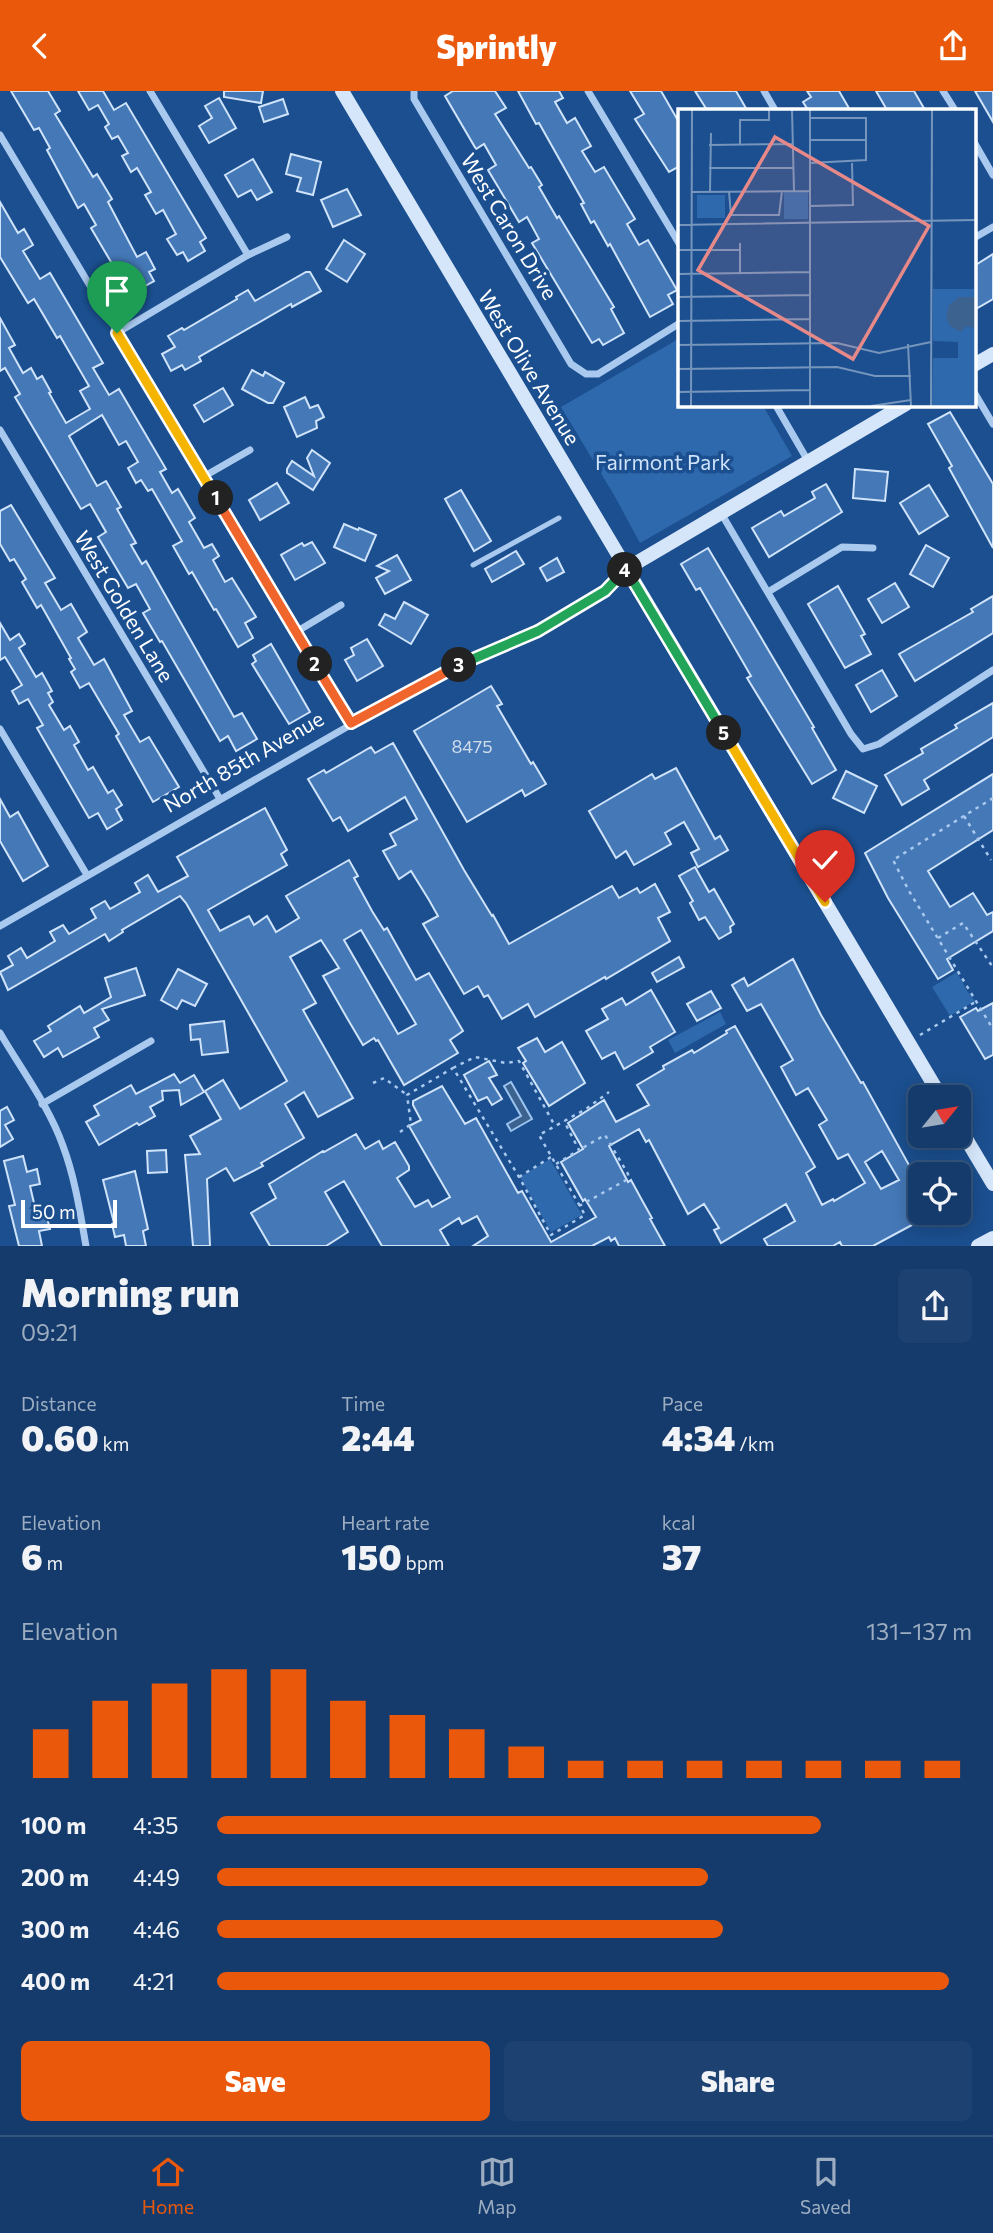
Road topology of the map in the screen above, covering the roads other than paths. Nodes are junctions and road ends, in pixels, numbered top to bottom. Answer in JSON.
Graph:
{"nodes":[{"id":1,"x":150,"y":91,"type":"edge"},
{"id":2,"x":342,"y":91,"type":"edge"},
{"id":3,"x":414,"y":91,"type":"edge"},
{"id":4,"x":588,"y":91,"type":"edge"},
{"id":5,"x":764,"y":91,"type":"edge"},
{"id":6,"x":943,"y":91,"type":"edge"},
{"id":7,"x":774,"y":109,"type":"edge"},
{"id":8,"x":954,"y":109,"type":"edge"},
{"id":9,"x":0,"y":135,"type":"edge"},
{"id":10,"x":976,"y":145,"type":"edge"},
{"id":11,"x":993,"y":175,"type":"edge"},
{"id":12,"x":993,"y":227,"type":"edge"},
{"id":13,"x":287,"y":237,"type":"dead end"},
{"id":14,"x":976,"y":237,"type":"edge"},
{"id":15,"x":678,"y":242,"type":"edge"},
{"id":16,"x":248,"y":255,"type":"junction"},
{"id":17,"x":678,"y":324,"type":"edge"},
{"id":18,"x":117,"y":333,"type":"junction"},
{"id":19,"x":993,"y":354,"type":"edge"},
{"id":20,"x":976,"y":364,"type":"edge"},
{"id":21,"x":976,"y":395,"type":"edge"},
{"id":22,"x":776,"y":406,"type":"edge"},
{"id":23,"x":903,"y":406,"type":"edge"},
{"id":24,"x":993,"y":424,"type":"edge"},
{"id":25,"x":0,"y":430,"type":"edge"},
{"id":26,"x":250,"y":450,"type":"dead end"},
{"id":27,"x":808,"y":461,"type":"junction"},
{"id":28,"x":203,"y":477,"type":"junction"},
{"id":29,"x":721,"y":513,"type":"junction"},
{"id":30,"x":559,"y":518,"type":"dead end"},
{"id":31,"x":873,"y":548,"type":"dead end"},
{"id":32,"x":473,"y":565,"type":"dead end"},
{"id":33,"x":626,"y":569,"type":"junction"},
{"id":34,"x":768,"y":592,"type":"junction"},
{"id":35,"x":341,"y":605,"type":"dead end"},
{"id":36,"x":296,"y":632,"type":"junction"},
{"id":37,"x":993,"y":670,"type":"edge"},
{"id":38,"x":351,"y":723,"type":"junction"},
{"id":39,"x":0,"y":729,"type":"edge"},
{"id":40,"x":220,"y":800,"type":"junction"},
{"id":41,"x":87,"y":875,"type":"junction"},
{"id":42,"x":0,"y":926,"type":"edge"},
{"id":43,"x":0,"y":1033,"type":"edge"},
{"id":44,"x":150,"y":1041,"type":"dead end"},
{"id":45,"x":935,"y":1085,"type":"edge"},
{"id":46,"x":42,"y":1104,"type":"junction"},
{"id":47,"x":971,"y":1147,"type":"edge"},
{"id":48,"x":993,"y":1184,"type":"edge"},
{"id":49,"x":993,"y":1238,"type":"edge"},
{"id":50,"x":86,"y":1246,"type":"edge"},
{"id":51,"x":978,"y":1246,"type":"edge"}],
"edges":[{"from":1,"to":16,"type":"street"},
{"from":2,"to":33,"type":"main road","name":"West Olive Avenue"},
{"from":3,"to":17,"type":"street","name":"West Caron Drive"},
{"from":4,"to":15,"type":"street"},
{"from":5,"to":7,"type":"street"},
{"from":6,"to":8,"type":"street"},
{"from":9,"to":18,"type":"street"},
{"from":10,"to":11,"type":"street"},
{"from":12,"to":14,"type":"street"},
{"from":13,"to":16,"type":"street"},
{"from":16,"to":18,"type":"street"},
{"from":18,"to":28,"type":"street"},
{"from":19,"to":20,"type":"main road"},
{"from":21,"to":24,"type":"street"},
{"from":22,"to":27,"type":"street"},
{"from":23,"to":27,"type":"main road","name":"North 85th Avenue"},
{"from":25,"to":40,"type":"street","name":"West Golden Lane"},
{"from":26,"to":28,"type":"street"},
{"from":27,"to":29,"type":"main road","name":"North 85th Avenue"},
{"from":28,"to":36,"type":"street"},
{"from":29,"to":33,"type":"main road","name":"North 85th Avenue"},
{"from":29,"to":34,"type":"street"},
{"from":30,"to":32,"type":"lane"},
{"from":31,"to":34,"type":"street"},
{"from":33,"to":38,"type":"street","name":"North 85th Avenue"},
{"from":33,"to":45,"type":"main road","name":"West Olive Avenue"},
{"from":34,"to":37,"type":"street"},
{"from":35,"to":36,"type":"street"},
{"from":36,"to":38,"type":"street"},
{"from":38,"to":40,"type":"street","name":"North 85th Avenue"},
{"from":39,"to":41,"type":"street"},
{"from":40,"to":41,"type":"street","name":"North 85th Avenue"},
{"from":41,"to":42,"type":"street","name":"North 85th Avenue"},
{"from":43,"to":46,"type":"street"},
{"from":44,"to":46,"type":"street"},
{"from":46,"to":50,"type":"street"},
{"from":47,"to":48,"type":"main road"},
{"from":49,"to":51,"type":"main road"}]}
